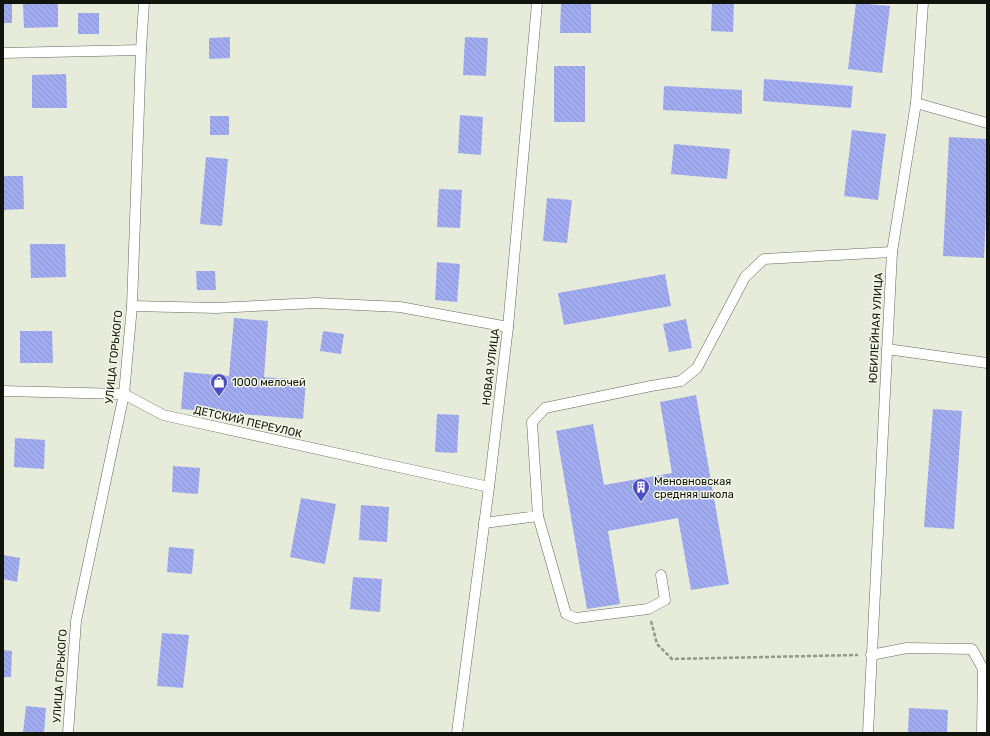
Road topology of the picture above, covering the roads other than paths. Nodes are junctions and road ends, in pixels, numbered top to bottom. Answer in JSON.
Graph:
{"nodes":[{"id":1,"x":144,"y":3,"type":"edge"},
{"id":2,"x":537,"y":3,"type":"edge"},
{"id":3,"x":923,"y":3,"type":"edge"},
{"id":4,"x":141,"y":50,"type":"junction"},
{"id":5,"x":3,"y":53,"type":"edge"},
{"id":6,"x":916,"y":103,"type":"junction"},
{"id":7,"x":987,"y":123,"type":"edge"},
{"id":8,"x":892,"y":252,"type":"junction"},
{"id":9,"x":132,"y":306,"type":"junction"},
{"id":10,"x":508,"y":327,"type":"junction"},
{"id":11,"x":887,"y":348,"type":"junction"},
{"id":12,"x":987,"y":363,"type":"edge"},
{"id":13,"x":3,"y":391,"type":"edge"},
{"id":14,"x":124,"y":394,"type":"junction"},
{"id":15,"x":489,"y":487,"type":"junction"},
{"id":16,"x":538,"y":516,"type":"junction"},
{"id":17,"x":484,"y":522,"type":"junction"},
{"id":18,"x":661,"y":575,"type":"dead end"},
{"id":19,"x":871,"y":655,"type":"junction"},
{"id":20,"x":985,"y":691,"type":"edge"},
{"id":21,"x":68,"y":733,"type":"edge"},
{"id":22,"x":457,"y":733,"type":"edge"},
{"id":23,"x":868,"y":733,"type":"edge"},
{"id":24,"x":982,"y":733,"type":"edge"}],
"edges":[{"from":1,"to":4,"type":"lane","name":"УЛИЦА ГОРЬКОГО"},
{"from":2,"to":10,"type":"lane","name":"НОВАЯ УЛИЦА"},
{"from":3,"to":6,"type":"lane","name":"ЮБИЛЕЙНАЯ УЛИЦА"},
{"from":4,"to":5,"type":"lane"},
{"from":4,"to":9,"type":"lane","name":"УЛИЦА ГОРЬКОГО"},
{"from":6,"to":7,"type":"lane"},
{"from":6,"to":8,"type":"lane","name":"ЮБИЛЕЙНАЯ УЛИЦА"},
{"from":8,"to":11,"type":"lane","name":"ЮБИЛЕЙНАЯ УЛИЦА"},
{"from":8,"to":16,"type":"lane"},
{"from":9,"to":10,"type":"lane"},
{"from":9,"to":14,"type":"lane","name":"УЛИЦА ГОРЬКОГО"},
{"from":10,"to":15,"type":"lane","name":"НОВАЯ УЛИЦА"},
{"from":11,"to":12,"type":"lane"},
{"from":11,"to":19,"type":"lane","name":"ЮБИЛЕЙНАЯ УЛИЦА"},
{"from":13,"to":14,"type":"lane","name":"ДЕТСКИЙ ПЕРЕУЛОК"},
{"from":14,"to":15,"type":"lane","name":"ДЕТСКИЙ ПЕРЕУЛОК"},
{"from":14,"to":21,"type":"lane","name":"УЛИЦА ГОРЬКОГО"},
{"from":15,"to":17,"type":"lane","name":"НОВАЯ УЛИЦА"},
{"from":16,"to":17,"type":"lane"},
{"from":16,"to":18,"type":"lane"},
{"from":17,"to":22,"type":"lane","name":"НОВАЯ УЛИЦА"},
{"from":19,"to":20,"type":"lane"},
{"from":19,"to":23,"type":"lane","name":"ЮБИЛЕЙНАЯ УЛИЦА"},
{"from":20,"to":24,"type":"lane"}]}
